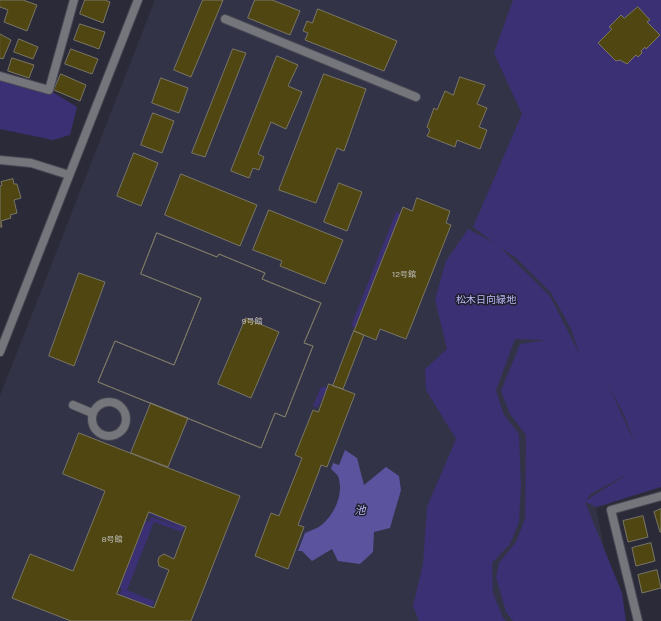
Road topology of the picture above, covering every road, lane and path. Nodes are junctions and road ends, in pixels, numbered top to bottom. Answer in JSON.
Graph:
{"nodes":[{"id":1,"x":74,"y":0,"type":"edge"},
{"id":2,"x":138,"y":0,"type":"edge"},
{"id":3,"x":226,"y":19,"type":"dead end"},
{"id":4,"x":0,"y":76,"type":"edge"},
{"id":5,"x":416,"y":97,"type":"dead end"},
{"id":6,"x":0,"y":160,"type":"edge"},
{"id":7,"x":69,"y":175,"type":"junction"},
{"id":8,"x":0,"y":352,"type":"edge"},
{"id":9,"x":73,"y":405,"type":"dead end"},
{"id":10,"x":92,"y":413,"type":"junction"},
{"id":11,"x":661,"y":496,"type":"edge"},
{"id":12,"x":638,"y":621,"type":"edge"}],
"edges":[{"from":1,"to":4,"type":"street"},
{"from":2,"to":7,"type":"street"},
{"from":3,"to":5,"type":"street"},
{"from":6,"to":7,"type":"street"},
{"from":7,"to":8,"type":"street"},
{"from":9,"to":10,"type":"street"},
{"from":10,"to":10,"type":"street"},
{"from":11,"to":12,"type":"street"}]}
